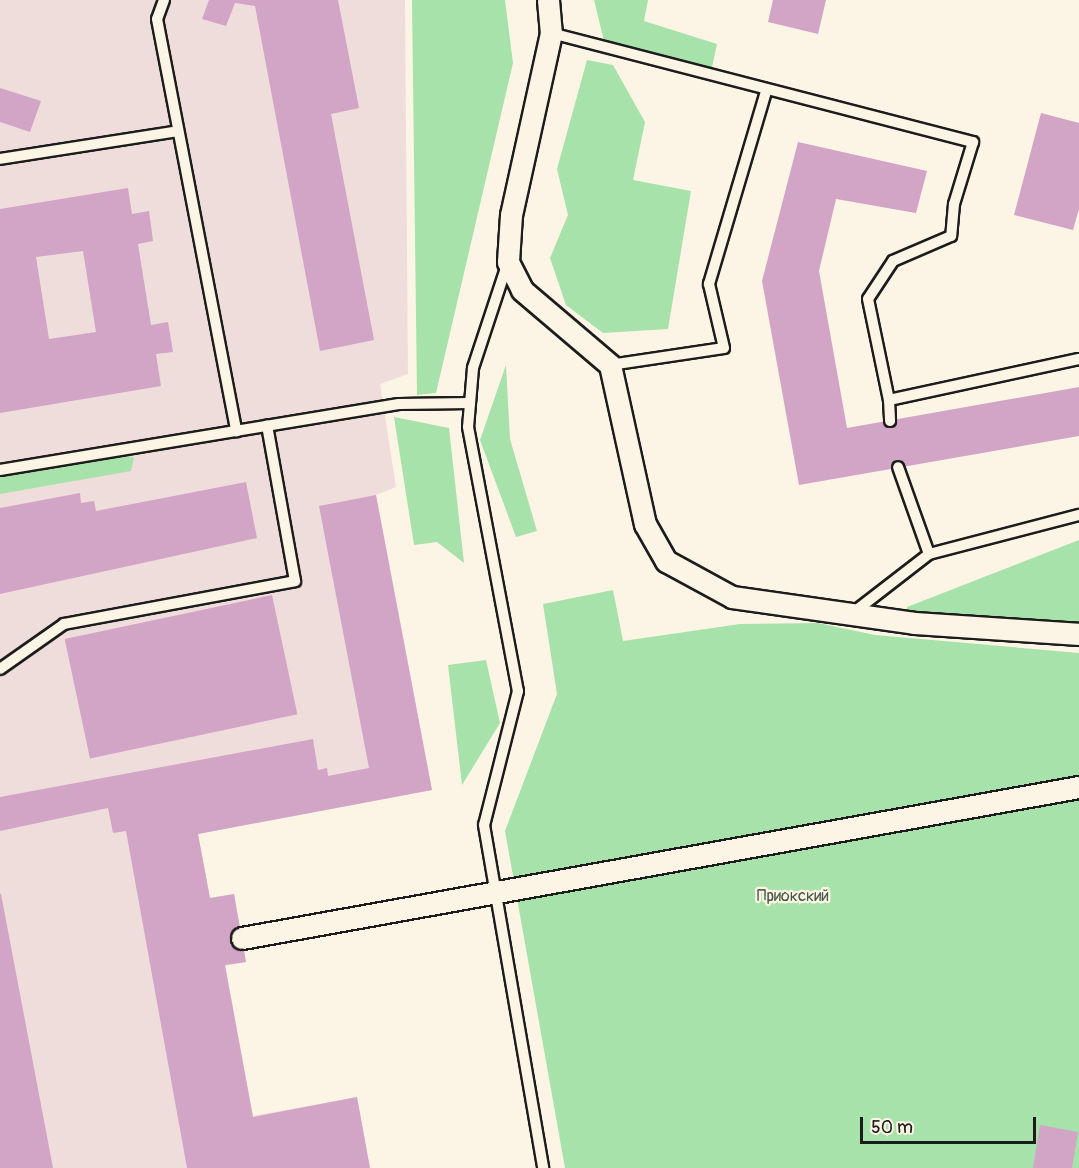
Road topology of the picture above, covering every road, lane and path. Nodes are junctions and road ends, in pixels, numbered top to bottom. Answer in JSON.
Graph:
{"nodes":[{"id":1,"x":164,"y":0,"type":"edge"},
{"id":2,"x":548,"y":0,"type":"edge"},
{"id":3,"x":550,"y":33,"type":"junction"},
{"id":4,"x":766,"y":91,"type":"junction"},
{"id":5,"x":178,"y":131,"type":"junction"},
{"id":6,"x":0,"y":159,"type":"edge"},
{"id":7,"x":508,"y":262,"type":"junction"},
{"id":8,"x":1079,"y":359,"type":"edge"},
{"id":9,"x":610,"y":365,"type":"junction"},
{"id":10,"x":889,"y":400,"type":"junction"},
{"id":11,"x":470,"y":403,"type":"junction"},
{"id":12,"x":890,"y":421,"type":"dead end"},
{"id":13,"x":267,"y":426,"type":"junction"},
{"id":14,"x":237,"y":431,"type":"junction"},
{"id":15,"x":898,"y":467,"type":"dead end"},
{"id":16,"x":0,"y":470,"type":"edge"},
{"id":17,"x":1079,"y":515,"type":"edge"},
{"id":18,"x":929,"y":554,"type":"junction"},
{"id":19,"x":854,"y":612,"type":"junction"},
{"id":20,"x":1079,"y":634,"type":"edge"},
{"id":21,"x":0,"y":669,"type":"edge"},
{"id":22,"x":1079,"y":787,"type":"edge"},
{"id":23,"x":497,"y":893,"type":"junction"},
{"id":24,"x":242,"y":938,"type":"dead end"},
{"id":25,"x":543,"y":1168,"type":"edge"}],
"edges":[{"from":1,"to":5,"type":"lane"},
{"from":2,"to":3,"type":"street"},
{"from":3,"to":4,"type":"lane"},
{"from":3,"to":7,"type":"street"},
{"from":4,"to":9,"type":"lane"},
{"from":4,"to":10,"type":"lane"},
{"from":5,"to":6,"type":"lane"},
{"from":5,"to":14,"type":"lane"},
{"from":7,"to":9,"type":"street"},
{"from":7,"to":11,"type":"lane"},
{"from":8,"to":10,"type":"lane"},
{"from":9,"to":19,"type":"street"},
{"from":10,"to":12,"type":"lane"},
{"from":11,"to":13,"type":"lane"},
{"from":11,"to":23,"type":"lane"},
{"from":13,"to":14,"type":"lane"},
{"from":13,"to":21,"type":"lane"},
{"from":14,"to":16,"type":"lane"},
{"from":15,"to":18,"type":"lane"},
{"from":17,"to":18,"type":"lane"},
{"from":18,"to":19,"type":"lane"},
{"from":19,"to":20,"type":"street"},
{"from":22,"to":23,"type":"street"},
{"from":23,"to":24,"type":"street"},
{"from":23,"to":25,"type":"lane"}]}
